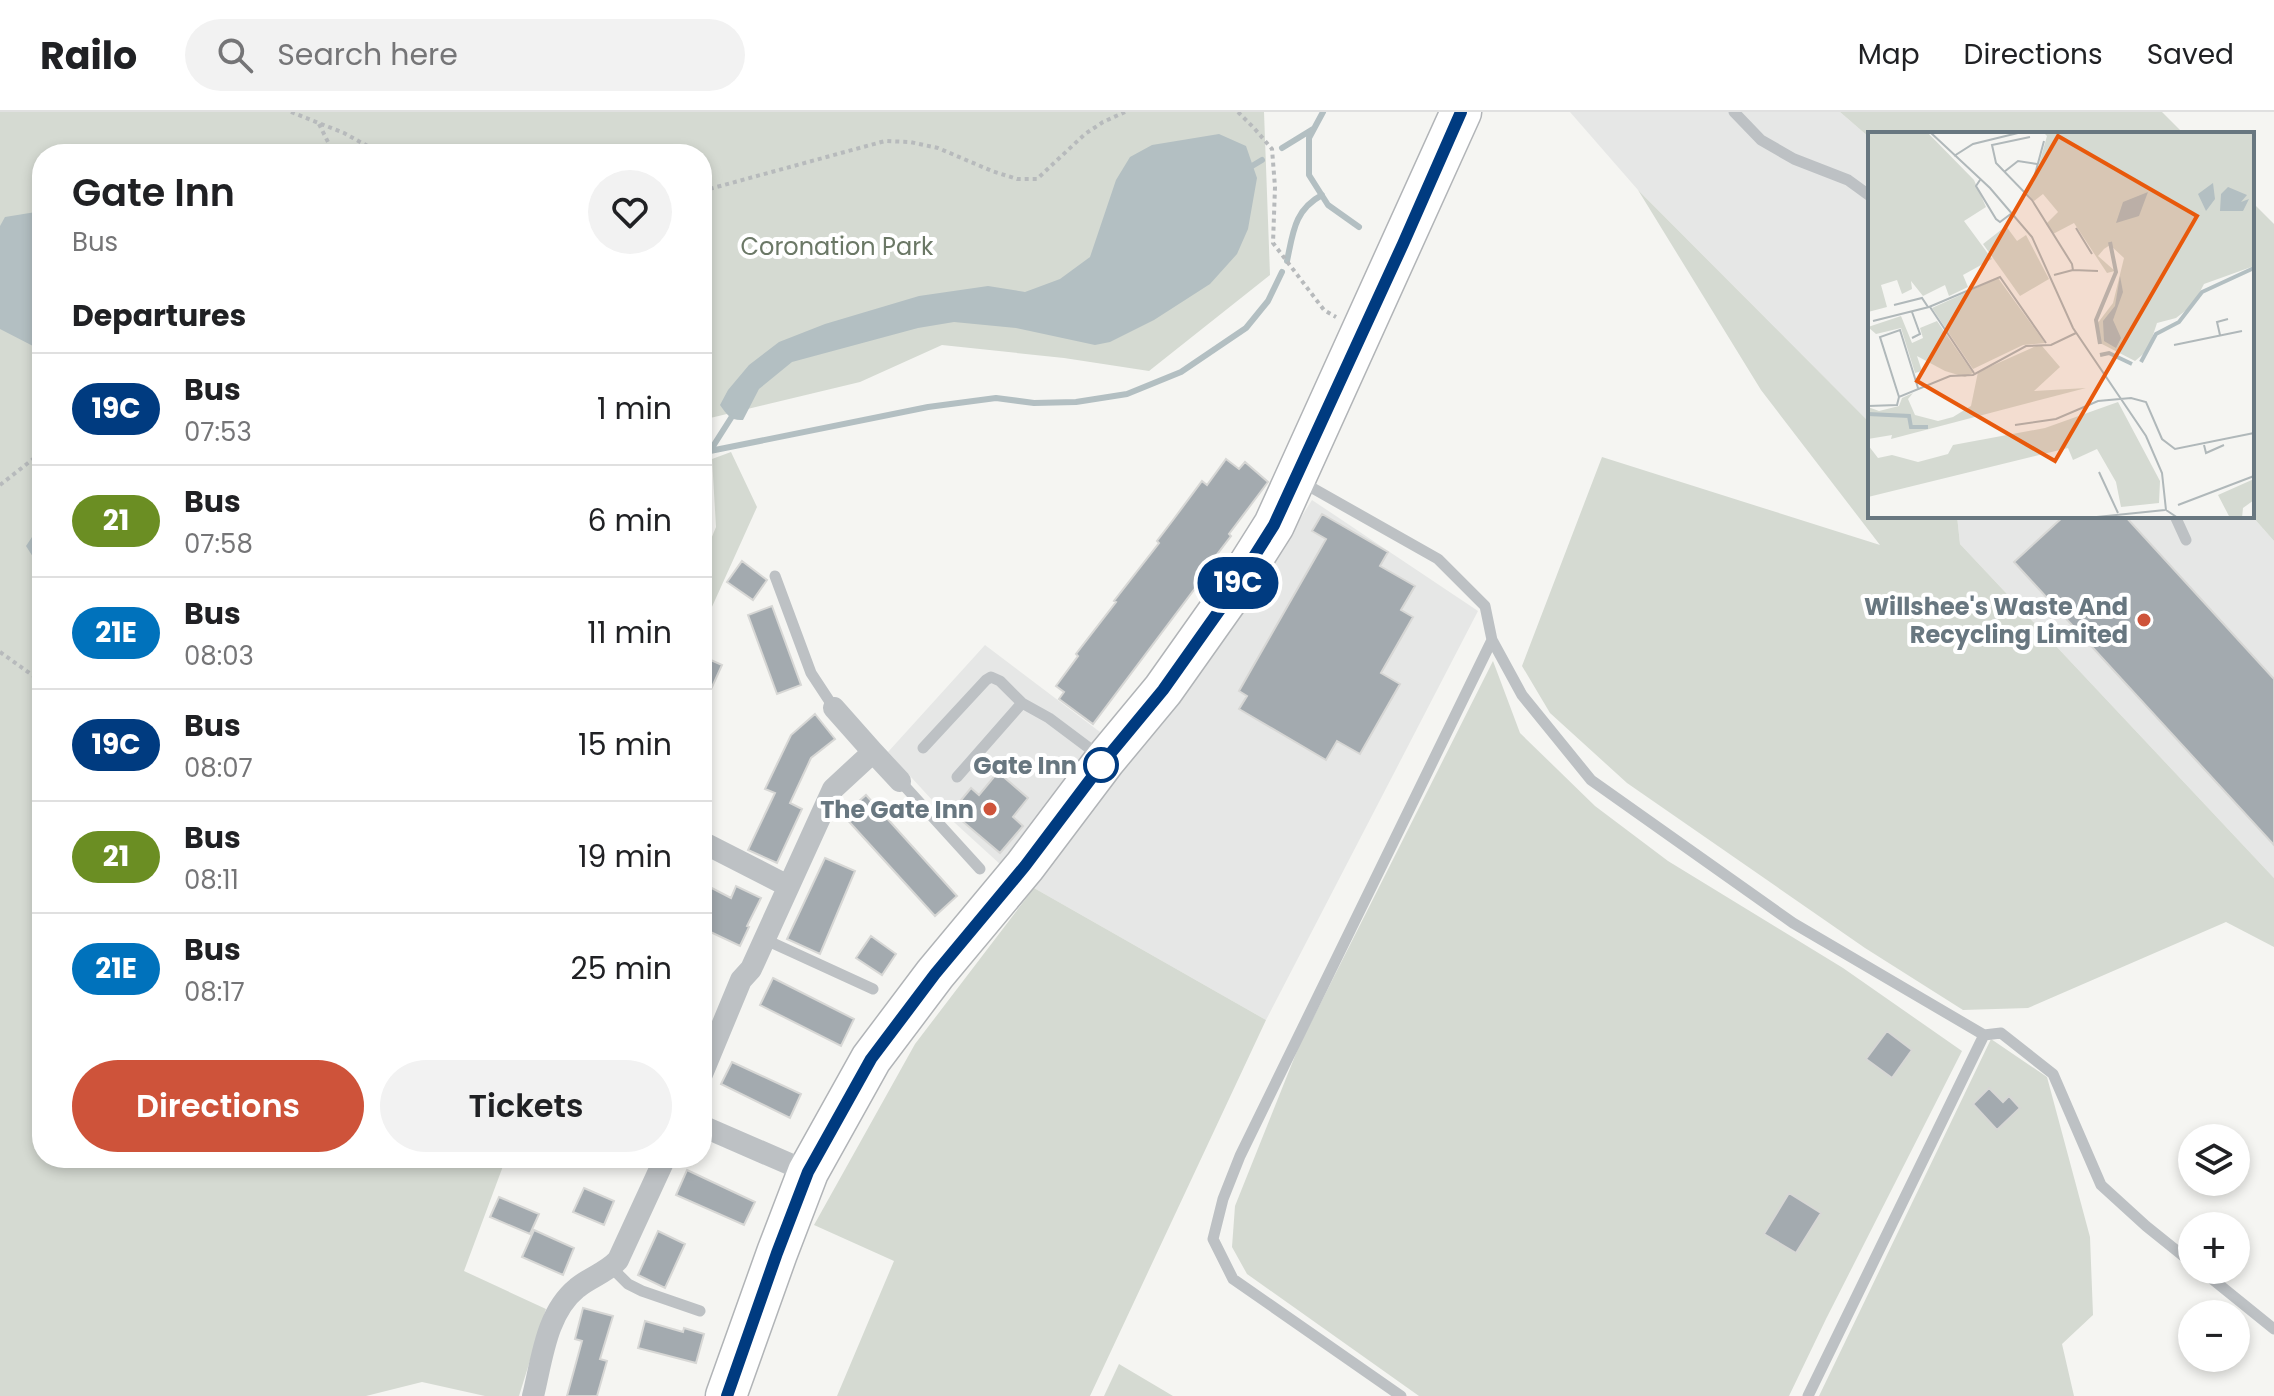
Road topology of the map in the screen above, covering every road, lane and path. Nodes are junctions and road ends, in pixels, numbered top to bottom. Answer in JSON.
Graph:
{"nodes":[{"id":1,"x":291,"y":112,"type":"edge"},
{"id":2,"x":1125,"y":112,"type":"edge"},
{"id":3,"x":1238,"y":112,"type":"edge"},
{"id":4,"x":1461,"y":112,"type":"edge"},
{"id":5,"x":1734,"y":112,"type":"edge"},
{"id":6,"x":319,"y":123,"type":"junction"},
{"id":7,"x":329,"y":144,"type":"edge"},
{"id":8,"x":364,"y":144,"type":"edge"},
{"id":9,"x":712,"y":188,"type":"edge"},
{"id":10,"x":1868,"y":195,"type":"edge"},
{"id":11,"x":1363,"y":331,"type":"junction"},
{"id":12,"x":32,"y":460,"type":"edge"},
{"id":13,"x":1296,"y":479,"type":"junction"},
{"id":14,"x":0,"y":485,"type":"edge"},
{"id":15,"x":2176,"y":518,"type":"edge"},
{"id":16,"x":2186,"y":540,"type":"dead end"},
{"id":17,"x":775,"y":576,"type":"dead end"},
{"id":18,"x":1492,"y":640,"type":"junction"},
{"id":19,"x":0,"y":652,"type":"edge"},
{"id":20,"x":32,"y":675,"type":"edge"},
{"id":21,"x":1022,"y":703,"type":"junction"},
{"id":22,"x":834,"y":708,"type":"joint"},
{"id":23,"x":923,"y":748,"type":"dead end"},
{"id":24,"x":873,"y":752,"type":"junction"},
{"id":25,"x":1105,"y":760,"type":"junction"},
{"id":26,"x":957,"y":777,"type":"dead end"},
{"id":27,"x":900,"y":781,"type":"joint"},
{"id":28,"x":712,"y":847,"type":"edge"},
{"id":29,"x":980,"y":869,"type":"dead end"},
{"id":30,"x":788,"y":886,"type":"junction"},
{"id":31,"x":764,"y":939,"type":"junction"},
{"id":32,"x":873,"y":989,"type":"dead end"},
{"id":33,"x":1984,"y":1035,"type":"junction"},
{"id":34,"x":712,"y":1042,"type":"edge"},
{"id":35,"x":712,"y":1130,"type":"edge"},
{"id":36,"x":660,"y":1168,"type":"edge"},
{"id":37,"x":808,"y":1172,"type":"junction"},
{"id":38,"x":2178,"y":1252,"type":"edge"},
{"id":39,"x":611,"y":1267,"type":"junction"},
{"id":40,"x":2218,"y":1284,"type":"edge"},
{"id":41,"x":700,"y":1311,"type":"dead end"},
{"id":42,"x":2274,"y":1329,"type":"edge"},
{"id":43,"x":533,"y":1396,"type":"edge"},
{"id":44,"x":726,"y":1396,"type":"edge"},
{"id":45,"x":1401,"y":1396,"type":"edge"},
{"id":46,"x":1808,"y":1396,"type":"edge"}],
"edges":[{"from":1,"to":6,"type":"path"},
{"from":2,"to":9,"type":"path"},
{"from":3,"to":11,"type":"path"},
{"from":4,"to":11,"type":"highway"},
{"from":5,"to":10,"type":"lane"},
{"from":6,"to":7,"type":"path"},
{"from":6,"to":8,"type":"path"},
{"from":11,"to":13,"type":"highway"},
{"from":12,"to":14,"type":"path"},
{"from":13,"to":18,"type":"lane"},
{"from":13,"to":25,"type":"highway"},
{"from":15,"to":16,"type":"lane"},
{"from":17,"to":22,"type":"lane"},
{"from":18,"to":33,"type":"lane"},
{"from":18,"to":45,"type":"lane"},
{"from":19,"to":20,"type":"path"},
{"from":21,"to":23,"type":"lane"},
{"from":21,"to":25,"type":"lane"},
{"from":21,"to":26,"type":"lane"},
{"from":22,"to":24,"type":"street"},
{"from":24,"to":27,"type":"street"},
{"from":24,"to":30,"type":"street"},
{"from":25,"to":37,"type":"highway"},
{"from":27,"to":29,"type":"lane"},
{"from":28,"to":30,"type":"street"},
{"from":30,"to":31,"type":"street"},
{"from":31,"to":32,"type":"lane"},
{"from":31,"to":34,"type":"street"},
{"from":33,"to":38,"type":"lane"},
{"from":33,"to":46,"type":"lane"},
{"from":35,"to":37,"type":"street"},
{"from":36,"to":39,"type":"street"},
{"from":37,"to":44,"type":"highway"},
{"from":39,"to":41,"type":"lane"},
{"from":39,"to":43,"type":"street"},
{"from":40,"to":42,"type":"lane"}]}
